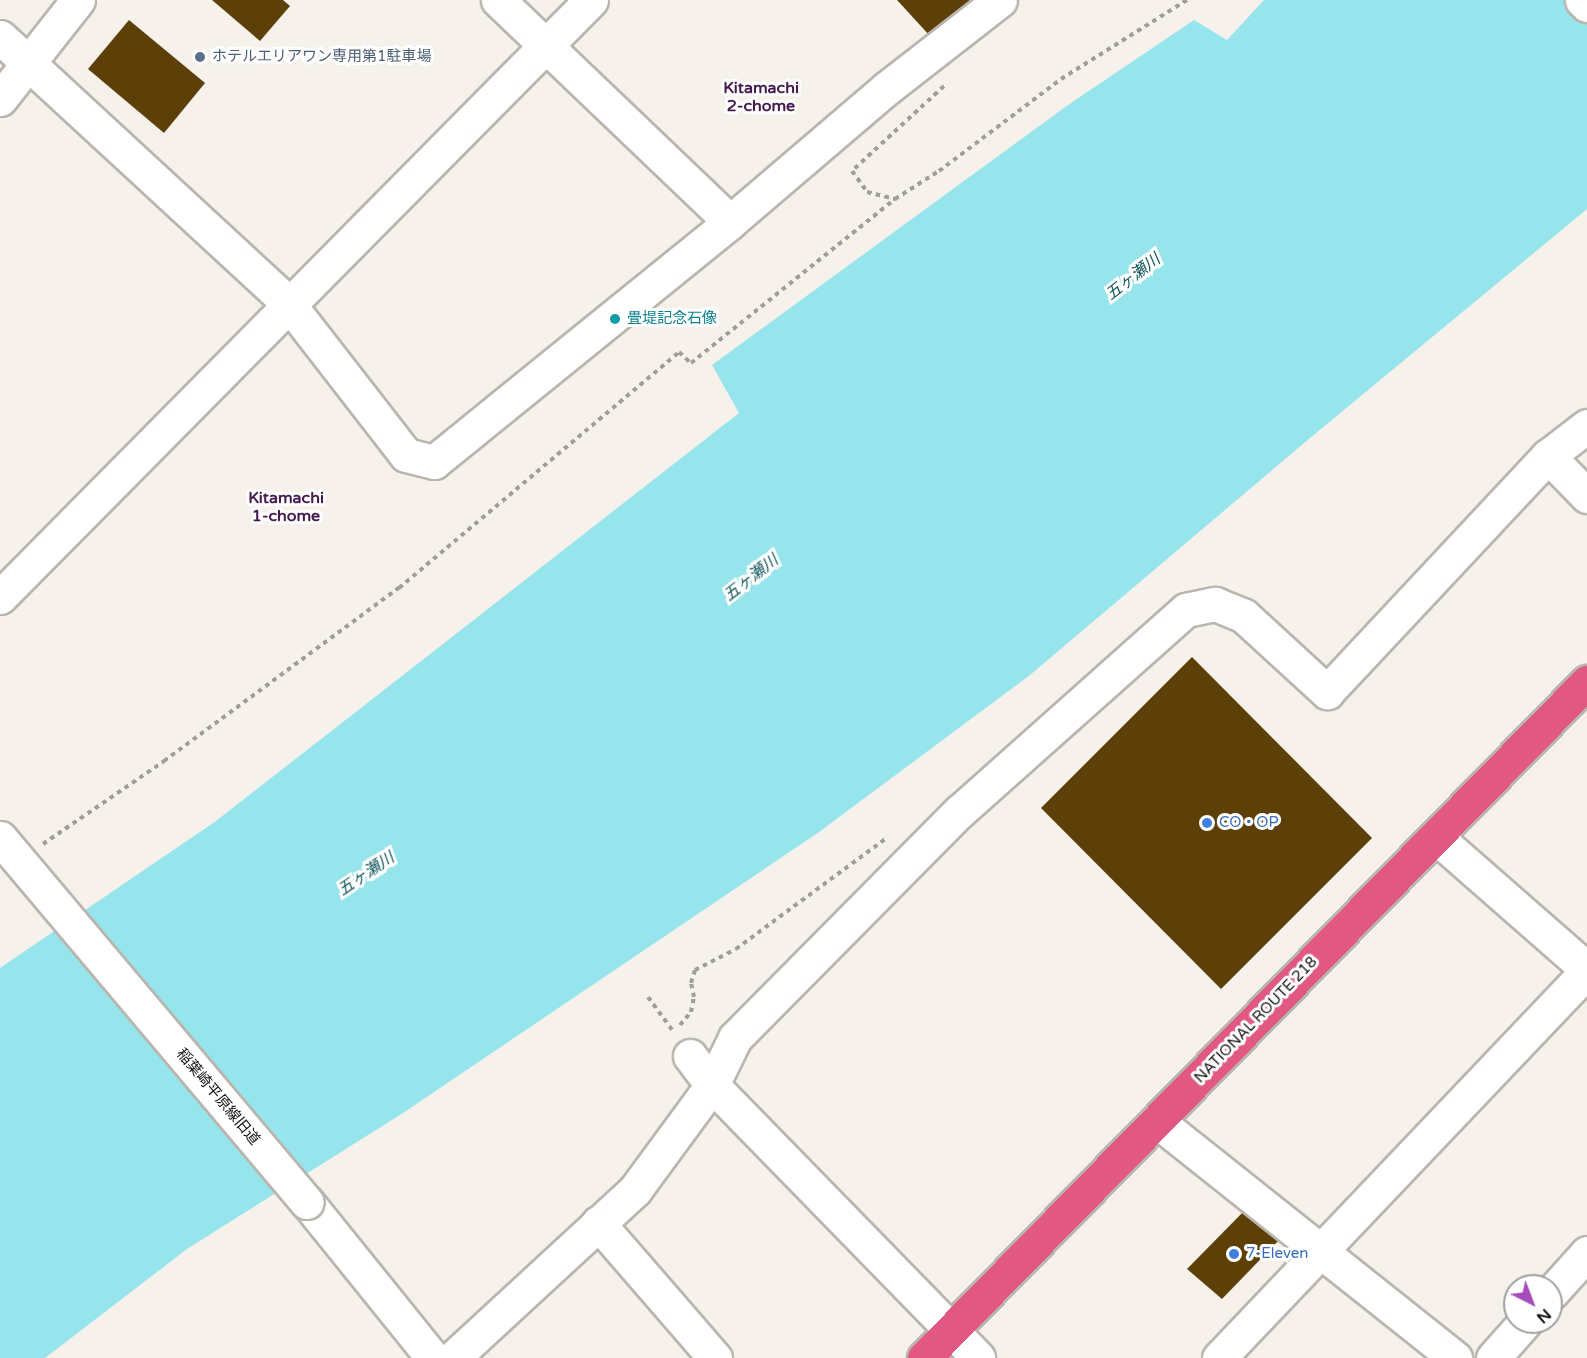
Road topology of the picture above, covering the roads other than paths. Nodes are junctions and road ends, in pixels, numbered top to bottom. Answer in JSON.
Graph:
{"nodes":[{"id":1,"x":78,"y":0,"type":"edge"},
{"id":2,"x":498,"y":0,"type":"edge"},
{"id":3,"x":591,"y":0,"type":"edge"},
{"id":4,"x":1000,"y":0,"type":"edge"},
{"id":5,"x":1582,"y":0,"type":"edge"},
{"id":6,"x":1587,"y":6,"type":"edge"},
{"id":7,"x":0,"y":37,"type":"edge"},
{"id":8,"x":546,"y":47,"type":"junction"},
{"id":9,"x":29,"y":63,"type":"junction"},
{"id":10,"x":0,"y":99,"type":"edge"},
{"id":11,"x":730,"y":222,"type":"junction"},
{"id":12,"x":288,"y":303,"type":"junction"},
{"id":13,"x":1587,"y":426,"type":"edge"},
{"id":14,"x":1548,"y":456,"type":"junction"},
{"id":15,"x":1587,"y":496,"type":"edge"},
{"id":16,"x":0,"y":597,"type":"edge"},
{"id":17,"x":1587,"y":682,"type":"edge"},
{"id":18,"x":1436,"y":837,"type":"junction"},
{"id":19,"x":0,"y":838,"type":"edge"},
{"id":20,"x":1587,"y":970,"type":"edge"},
{"id":21,"x":681,"y":1044,"type":"road end"},
{"id":22,"x":712,"y":1085,"type":"junction"},
{"id":23,"x":1157,"y":1121,"type":"junction"},
{"id":24,"x":598,"y":1223,"type":"junction"},
{"id":25,"x":1320,"y":1252,"type":"junction"},
{"id":26,"x":1587,"y":1253,"type":"edge"},
{"id":27,"x":1563,"y":1280,"type":"edge"},
{"id":28,"x":952,"y":1331,"type":"junction"},
{"id":29,"x":1514,"y":1334,"type":"edge"},
{"id":30,"x":433,"y":1358,"type":"edge"},
{"id":31,"x":453,"y":1358,"type":"edge"},
{"id":32,"x":715,"y":1358,"type":"edge"},
{"id":33,"x":924,"y":1358,"type":"edge"},
{"id":34,"x":978,"y":1358,"type":"edge"},
{"id":35,"x":1219,"y":1358,"type":"edge"},
{"id":36,"x":1455,"y":1358,"type":"edge"},
{"id":37,"x":1493,"y":1358,"type":"edge"}],
"edges":[{"from":1,"to":9,"type":"street"},
{"from":2,"to":8,"type":"street"},
{"from":3,"to":8,"type":"street"},
{"from":4,"to":11,"type":"street"},
{"from":5,"to":6,"type":"street"},
{"from":7,"to":9,"type":"street"},
{"from":8,"to":11,"type":"street"},
{"from":8,"to":12,"type":"street"},
{"from":9,"to":10,"type":"street"},
{"from":9,"to":12,"type":"street"},
{"from":11,"to":12,"type":"street"},
{"from":12,"to":16,"type":"street"},
{"from":13,"to":14,"type":"street"},
{"from":14,"to":15,"type":"street"},
{"from":14,"to":22,"type":"street"},
{"from":17,"to":18,"type":"highway","name":"NATIONAL ROUTE 218"},
{"from":18,"to":20,"type":"street"},
{"from":18,"to":23,"type":"highway","name":"NATIONAL ROUTE 218"},
{"from":19,"to":30,"type":"street","name":"稲葉崎平原線旧道","bridge":true},
{"from":20,"to":25,"type":"street"},
{"from":21,"to":22,"type":"street"},
{"from":22,"to":24,"type":"street"},
{"from":22,"to":28,"type":"street"},
{"from":23,"to":25,"type":"street"},
{"from":23,"to":28,"type":"highway","name":"NATIONAL ROUTE 218"},
{"from":24,"to":31,"type":"street"},
{"from":24,"to":32,"type":"street"},
{"from":25,"to":35,"type":"street"},
{"from":25,"to":36,"type":"street"},
{"from":26,"to":27,"type":"street"},
{"from":28,"to":33,"type":"highway","name":"NATIONAL ROUTE 218"},
{"from":28,"to":34,"type":"street"},
{"from":29,"to":37,"type":"street"}]}
